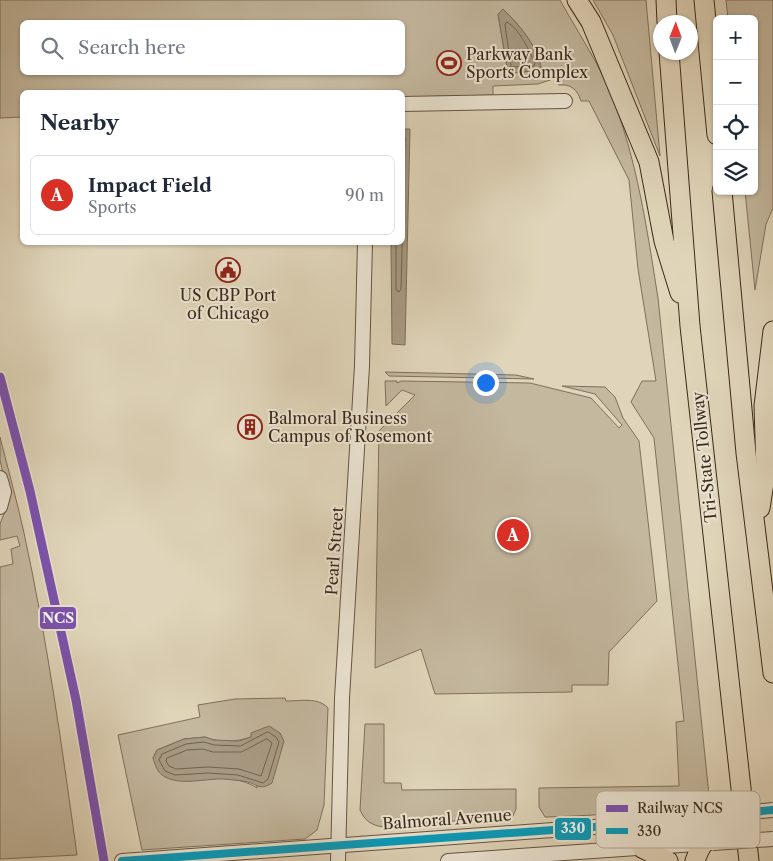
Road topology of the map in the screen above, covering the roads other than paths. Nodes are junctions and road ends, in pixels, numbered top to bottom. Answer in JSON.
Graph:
{"nodes":[{"id":1,"x":577,"y":0,"type":"edge"},
{"id":2,"x":666,"y":0,"type":"edge"},
{"id":3,"x":704,"y":0,"type":"edge"},
{"id":4,"x":667,"y":15,"type":"edge"},
{"id":5,"x":671,"y":60,"type":"edge"},
{"id":6,"x":565,"y":101,"type":"dead end"},
{"id":7,"x":405,"y":104,"type":"edge"},
{"id":8,"x":714,"y":105,"type":"edge"},
{"id":9,"x":722,"y":195,"type":"edge"},
{"id":10,"x":365,"y":245,"type":"edge"},
{"id":11,"x":690,"y":326,"type":"junction"},
{"id":12,"x":773,"y":331,"type":"edge"},
{"id":13,"x":0,"y":478,"type":"edge"},
{"id":14,"x":0,"y":507,"type":"edge"},
{"id":15,"x":757,"y":527,"type":"junction"},
{"id":16,"x":773,"y":673,"type":"edge"},
{"id":17,"x":741,"y":791,"type":"edge"},
{"id":18,"x":773,"y":810,"type":"edge"},
{"id":19,"x":760,"y":811,"type":"edge"},
{"id":20,"x":596,"y":827,"type":"edge"},
{"id":21,"x":760,"y":838,"type":"edge"},
{"id":22,"x":773,"y":839,"type":"edge"},
{"id":23,"x":339,"y":844,"type":"junction"},
{"id":24,"x":642,"y":848,"type":"joint"},
{"id":25,"x":702,"y":848,"type":"edge"},
{"id":26,"x":748,"y":848,"type":"edge"},
{"id":27,"x":122,"y":861,"type":"edge"},
{"id":28,"x":338,"y":861,"type":"edge"},
{"id":29,"x":448,"y":861,"type":"edge"},
{"id":30,"x":668,"y":861,"type":"edge"},
{"id":31,"x":696,"y":861,"type":"edge"},
{"id":32,"x":749,"y":861,"type":"edge"}],
"edges":[{"from":1,"to":11,"type":"highway"},
{"from":2,"to":4,"type":"highway"},
{"from":3,"to":8,"type":"highway"},
{"from":5,"to":11,"type":"highway","name":"Tri-State Tollway"},
{"from":6,"to":7,"type":"street"},
{"from":9,"to":15,"type":"highway"},
{"from":10,"to":23,"type":"street","name":"Pearl Street"},
{"from":11,"to":17,"type":"highway","name":"Tri-State Tollway"},
{"from":12,"to":15,"type":"highway"},
{"from":13,"to":14,"type":"street"},
{"from":15,"to":16,"type":"highway"},
{"from":18,"to":19,"type":"street","bridge":true},
{"from":20,"to":23,"type":"street","name":"Balmoral Avenue"},
{"from":21,"to":22,"type":"street","name":"Balmoral Avenue","bridge":true},
{"from":23,"to":27,"type":"street","name":"Balmoral Avenue"},
{"from":23,"to":28,"type":"street","name":"Pearl Street"},
{"from":24,"to":29,"type":"street","name":"Balmoral Avenue"},
{"from":24,"to":30,"type":"highway"},
{"from":25,"to":31,"type":"highway"},
{"from":26,"to":32,"type":"highway","name":"Tri-State Tollway"}]}
